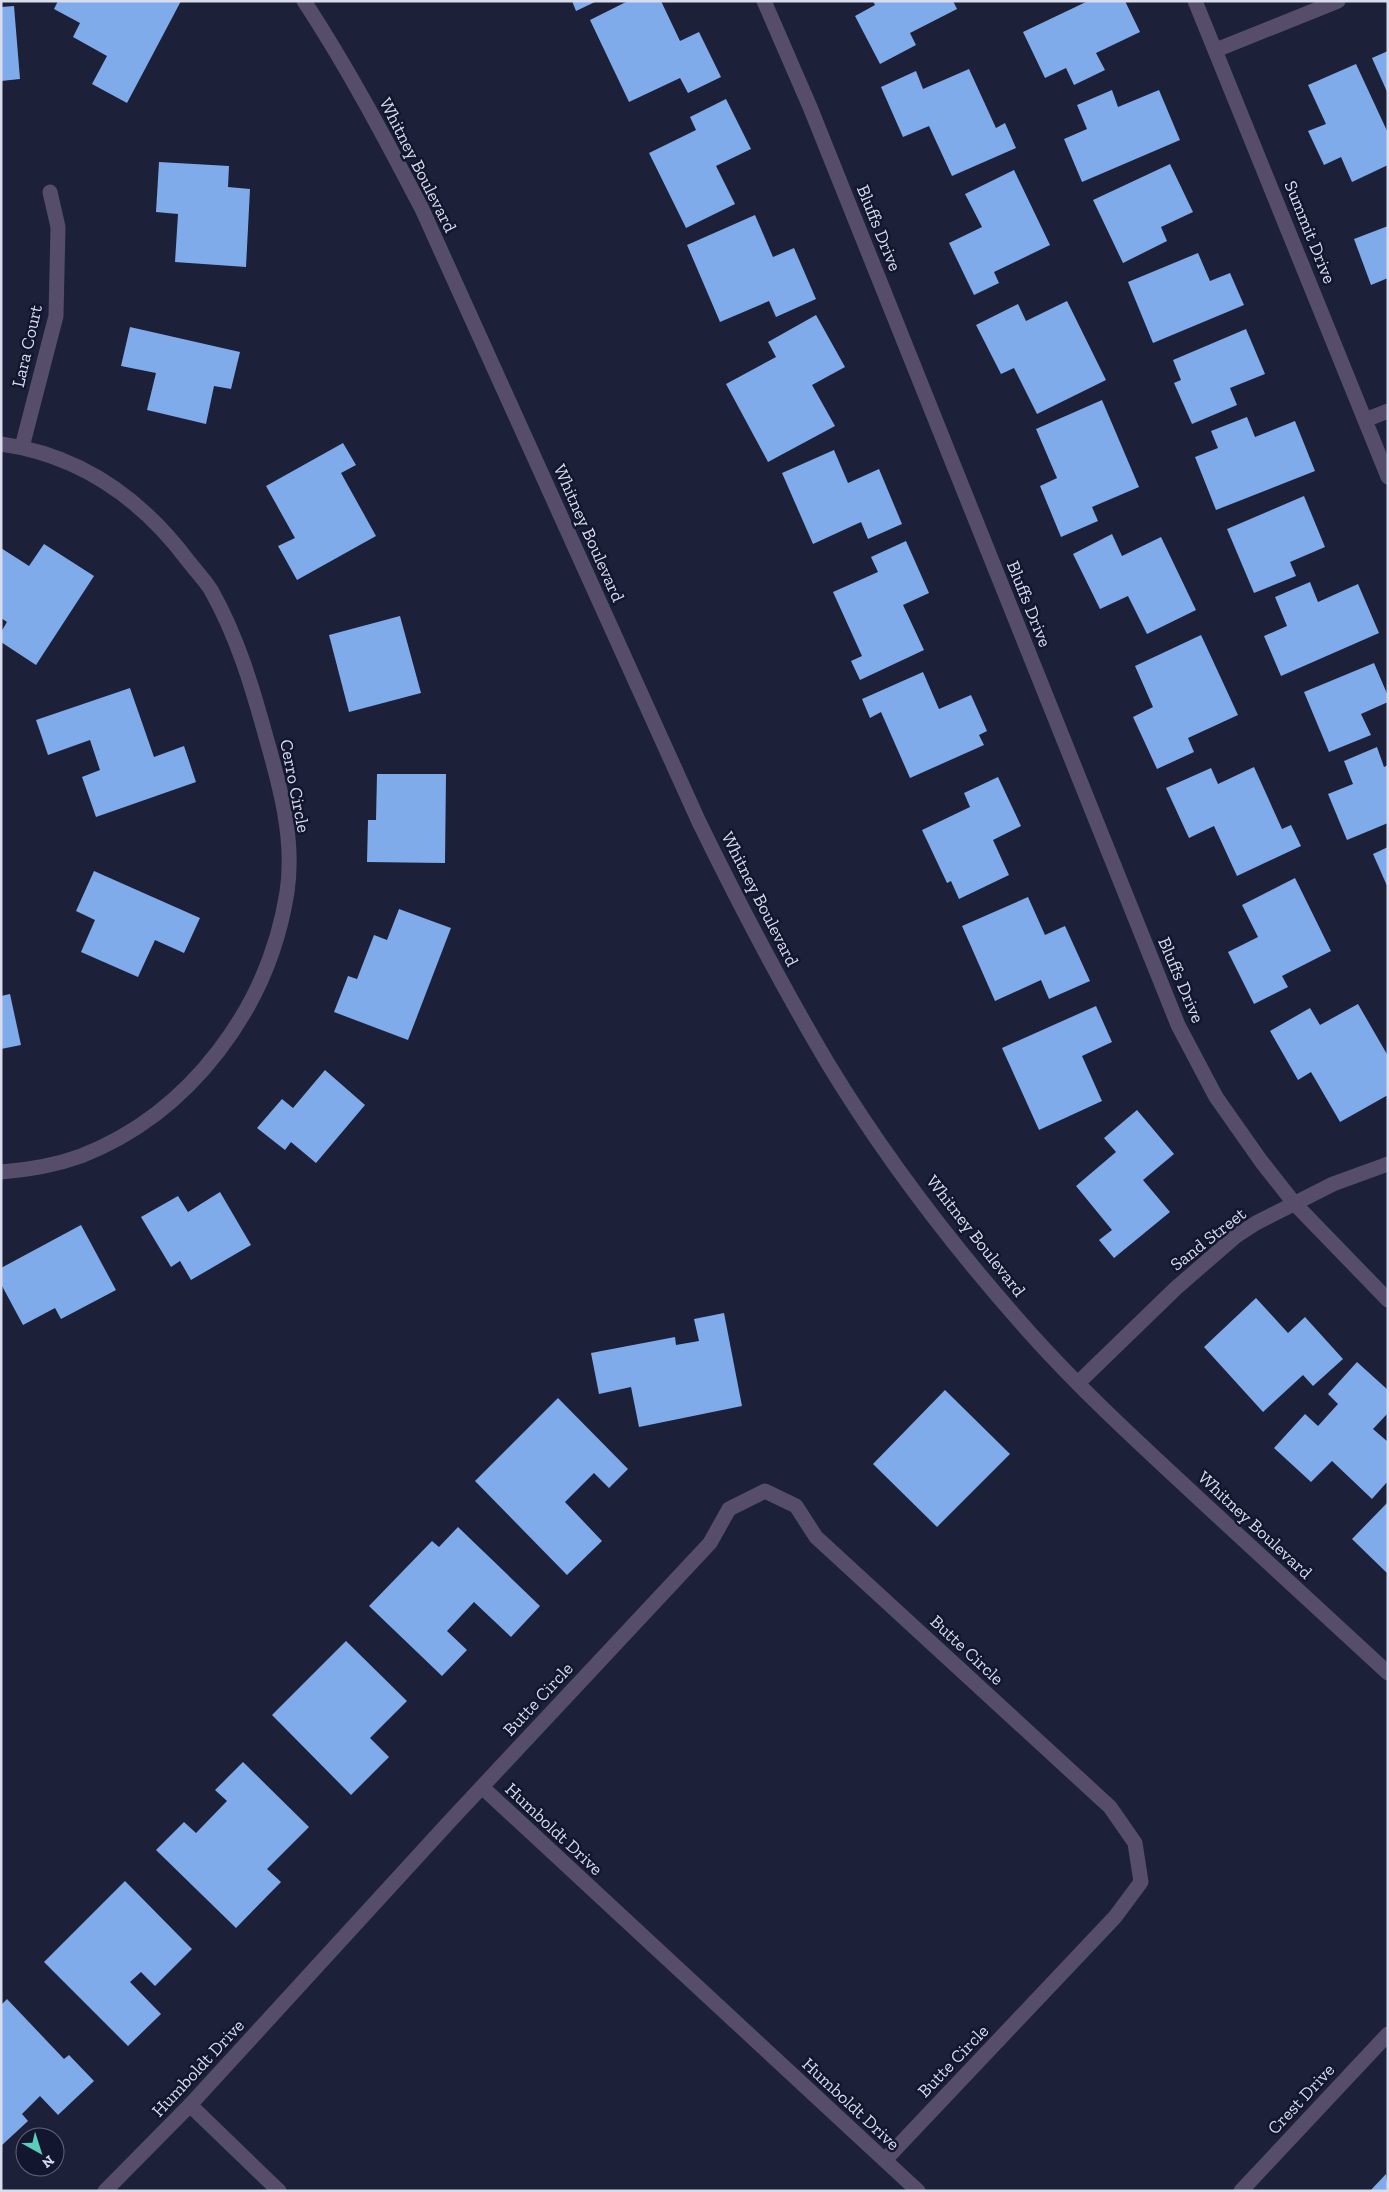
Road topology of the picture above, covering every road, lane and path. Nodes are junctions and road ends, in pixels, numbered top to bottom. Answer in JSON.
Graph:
{"nodes":[{"id":1,"x":304,"y":1,"type":"edge"},
{"id":2,"x":764,"y":1,"type":"edge"},
{"id":3,"x":1195,"y":1,"type":"edge"},
{"id":4,"x":1338,"y":1,"type":"edge"},
{"id":5,"x":1216,"y":50,"type":"junction"},
{"id":6,"x":50,"y":192,"type":"dead end"},
{"id":7,"x":1388,"y":411,"type":"edge"},
{"id":8,"x":1365,"y":420,"type":"junction"},
{"id":9,"x":1,"y":444,"type":"edge"},
{"id":10,"x":22,"y":447,"type":"junction"},
{"id":11,"x":1388,"y":477,"type":"edge"},
{"id":12,"x":1388,"y":1164,"type":"edge"},
{"id":13,"x":1,"y":1172,"type":"edge"},
{"id":14,"x":1294,"y":1203,"type":"junction"},
{"id":15,"x":1388,"y":1300,"type":"edge"},
{"id":16,"x":1078,"y":1383,"type":"junction"},
{"id":17,"x":1388,"y":1673,"type":"edge"},
{"id":18,"x":482,"y":1788,"type":"junction"},
{"id":19,"x":1388,"y":2034,"type":"edge"},
{"id":20,"x":190,"y":2105,"type":"junction"},
{"id":21,"x":885,"y":2160,"type":"junction"},
{"id":22,"x":106,"y":2191,"type":"edge"},
{"id":23,"x":279,"y":2191,"type":"edge"},
{"id":24,"x":918,"y":2191,"type":"edge"},
{"id":25,"x":1242,"y":2191,"type":"edge"}],
"edges":[{"from":1,"to":16,"type":"street","name":"Whitney Boulevard"},
{"from":2,"to":14,"type":"street","name":"Bluffs Drive"},
{"from":3,"to":5,"type":"street","name":"Summit Drive"},
{"from":4,"to":5,"type":"street"},
{"from":5,"to":8,"type":"street","name":"Summit Drive"},
{"from":6,"to":10,"type":"street","name":"Lara Court"},
{"from":7,"to":8,"type":"street"},
{"from":8,"to":11,"type":"street","name":"Summit Drive"},
{"from":9,"to":10,"type":"street","name":"Cerro Circle"},
{"from":10,"to":13,"type":"street","name":"Cerro Circle"},
{"from":12,"to":14,"type":"street","name":"Sand Street"},
{"from":14,"to":15,"type":"street","name":"Bluffs Drive"},
{"from":14,"to":16,"type":"street","name":"Sand Street"},
{"from":16,"to":17,"type":"street","name":"Whitney Boulevard"},
{"from":18,"to":20,"type":"street","name":"Humboldt Drive"},
{"from":18,"to":21,"type":"street","name":"Humboldt Drive"},
{"from":18,"to":21,"type":"street","name":"Butte Circle"},
{"from":19,"to":25,"type":"street","name":"Crest Drive"},
{"from":20,"to":22,"type":"street","name":"Humboldt Drive"},
{"from":20,"to":23,"type":"street"},
{"from":21,"to":24,"type":"street","name":"Humboldt Drive"}]}
